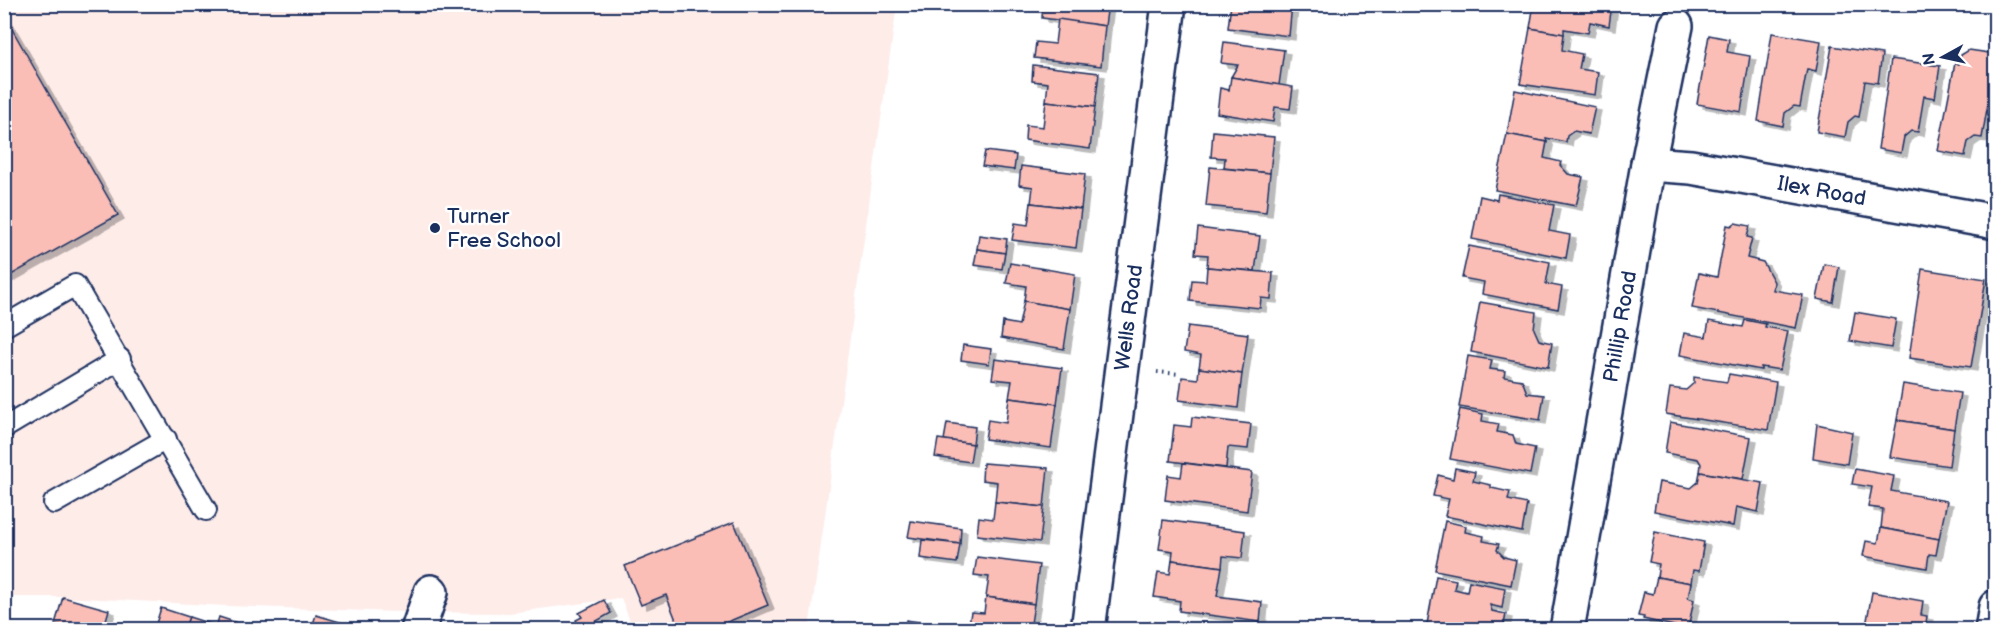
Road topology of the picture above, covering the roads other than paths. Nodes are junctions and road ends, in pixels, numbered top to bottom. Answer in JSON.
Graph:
{"nodes":[{"id":1,"x":1169,"y":4,"type":"edge"},
{"id":2,"x":1676,"y":26,"type":"dead end"},
{"id":3,"x":1648,"y":164,"type":"junction"},
{"id":4,"x":1995,"y":222,"type":"edge"},
{"id":5,"x":4,"y":326,"type":"edge"},
{"id":6,"x":120,"y":360,"type":"junction"},
{"id":7,"x":4,"y":428,"type":"edge"},
{"id":8,"x":165,"y":439,"type":"junction"},
{"id":9,"x":54,"y":503,"type":"dead end"},
{"id":10,"x":206,"y":510,"type":"dead end"},
{"id":11,"x":431,"y":592,"type":"dead end"},
{"id":12,"x":1995,"y":607,"type":"edge"},
{"id":13,"x":418,"y":630,"type":"edge"},
{"id":14,"x":1088,"y":630,"type":"edge"},
{"id":15,"x":1567,"y":630,"type":"edge"},
{"id":16,"x":1992,"y":630,"type":"edge"}],
"edges":[{"from":1,"to":14,"type":"street","name":"Wells Road"},
{"from":2,"to":3,"type":"street","name":"Phillip Road"},
{"from":3,"to":4,"type":"street","name":"Ilex Road"},
{"from":3,"to":15,"type":"street","name":"Phillip Road"},
{"from":5,"to":6,"type":"lane"},
{"from":6,"to":7,"type":"lane"},
{"from":6,"to":8,"type":"lane"},
{"from":8,"to":9,"type":"lane"},
{"from":8,"to":10,"type":"lane"},
{"from":11,"to":13,"type":"street"},
{"from":12,"to":16,"type":"street"}]}
